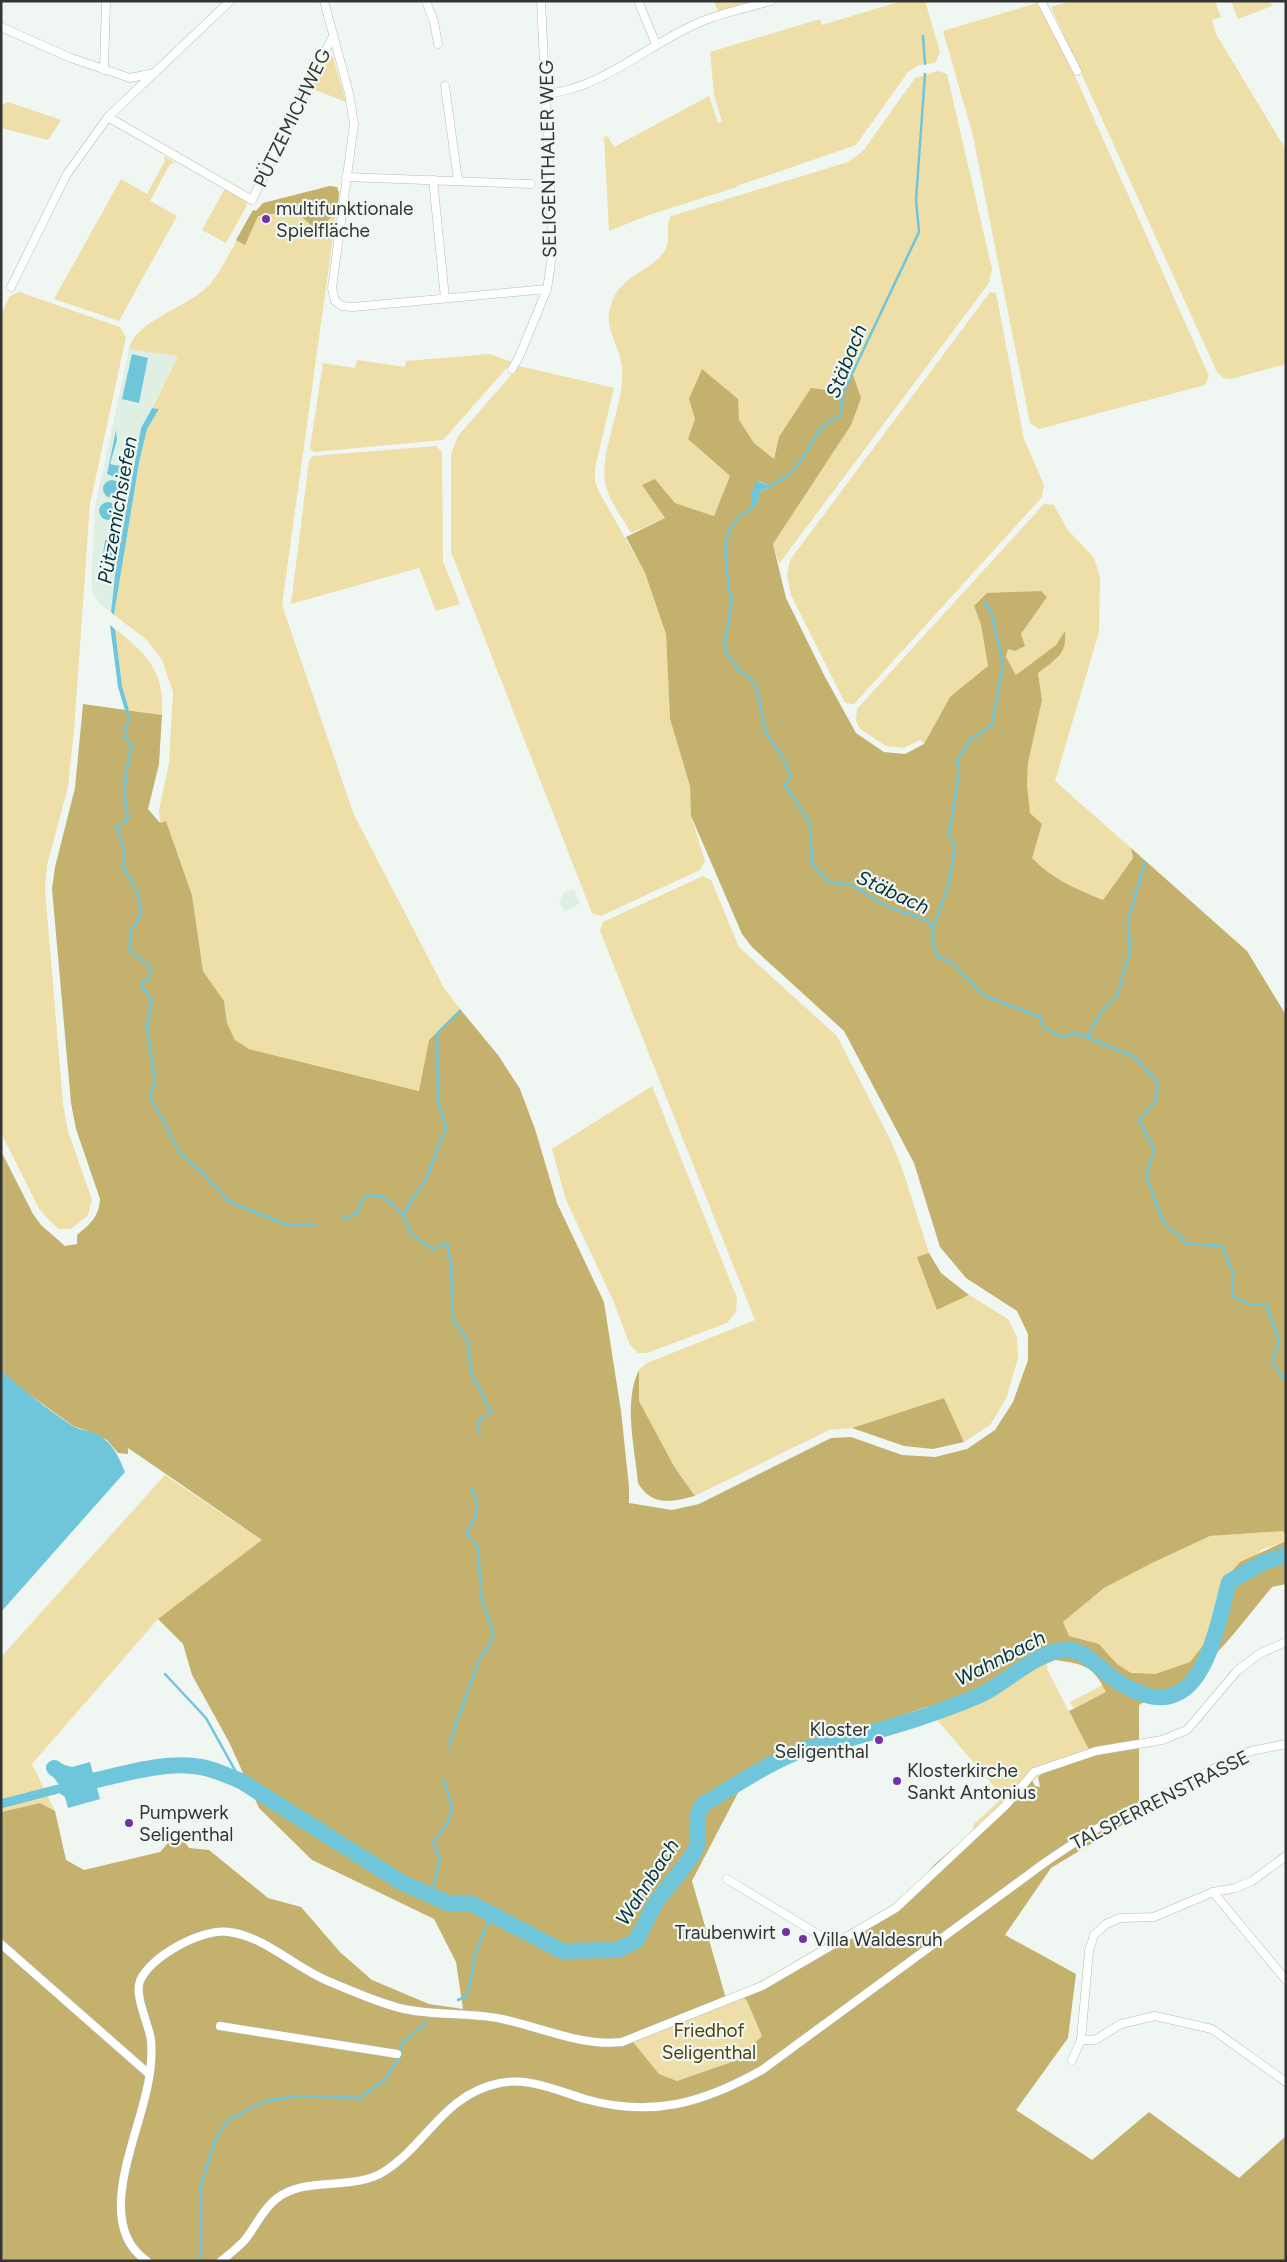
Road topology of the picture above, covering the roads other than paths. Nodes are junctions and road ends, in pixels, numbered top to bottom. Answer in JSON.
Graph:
{"nodes":[{"id":1,"x":106,"y":1,"type":"edge"},
{"id":2,"x":230,"y":1,"type":"edge"},
{"id":3,"x":324,"y":1,"type":"edge"},
{"id":4,"x":426,"y":1,"type":"edge"},
{"id":5,"x":541,"y":1,"type":"edge"},
{"id":6,"x":638,"y":1,"type":"edge"},
{"id":7,"x":771,"y":1,"type":"edge"},
{"id":8,"x":1041,"y":1,"type":"edge"},
{"id":9,"x":1,"y":27,"type":"edge"},
{"id":10,"x":333,"y":36,"type":"junction"},
{"id":11,"x":438,"y":44,"type":"dead end"},
{"id":12,"x":656,"y":44,"type":"junction"},
{"id":13,"x":104,"y":70,"type":"junction"},
{"id":14,"x":1076,"y":71,"type":"dead end"},
{"id":15,"x":154,"y":73,"type":"junction"},
{"id":16,"x":445,"y":86,"type":"dead end"},
{"id":17,"x":546,"y":94,"type":"junction"},
{"id":18,"x":108,"y":118,"type":"junction"},
{"id":19,"x":346,"y":177,"type":"junction"},
{"id":20,"x":433,"y":180,"type":"junction"},
{"id":21,"x":458,"y":181,"type":"junction"},
{"id":22,"x":531,"y":184,"type":"dead end"},
{"id":23,"x":11,"y":286,"type":"dead end"},
{"id":24,"x":547,"y":289,"type":"junction"},
{"id":25,"x":445,"y":298,"type":"junction"},
{"id":26,"x":512,"y":369,"type":"dead end"},
{"id":27,"x":1286,"y":1642,"type":"edge"},
{"id":28,"x":1286,"y":1744,"type":"edge"},
{"id":29,"x":1286,"y":1856,"type":"edge"},
{"id":30,"x":728,"y":1879,"type":"dead end"},
{"id":31,"x":1213,"y":1892,"type":"junction"},
{"id":32,"x":1,"y":1944,"type":"edge"},
{"id":33,"x":834,"y":1944,"type":"junction"},
{"id":34,"x":1286,"y":1980,"type":"edge"},
{"id":35,"x":220,"y":2026,"type":"dead end"},
{"id":36,"x":1081,"y":2040,"type":"junction"},
{"id":37,"x":396,"y":2054,"type":"dead end"},
{"id":38,"x":1072,"y":2060,"type":"dead end"},
{"id":39,"x":150,"y":2074,"type":"junction"},
{"id":40,"x":1286,"y":2082,"type":"edge"},
{"id":41,"x":146,"y":2261,"type":"edge"},
{"id":42,"x":221,"y":2261,"type":"edge"}],
"edges":[{"from":1,"to":13,"type":"street"},
{"from":2,"to":15,"type":"street"},
{"from":3,"to":10,"type":"street"},
{"from":4,"to":11,"type":"street"},
{"from":5,"to":17,"type":"street","name":"SELIGENTHALER WEG"},
{"from":6,"to":12,"type":"street"},
{"from":7,"to":12,"type":"street"},
{"from":8,"to":14,"type":"street"},
{"from":9,"to":13,"type":"street"},
{"from":10,"to":18,"type":"street","name":"PÜTZEMICHWEG"},
{"from":10,"to":19,"type":"street"},
{"from":12,"to":17,"type":"street"},
{"from":13,"to":15,"type":"street"},
{"from":15,"to":18,"type":"street"},
{"from":16,"to":21,"type":"street"},
{"from":17,"to":24,"type":"street","name":"SELIGENTHALER WEG"},
{"from":18,"to":23,"type":"street"},
{"from":19,"to":20,"type":"street"},
{"from":19,"to":25,"type":"street"},
{"from":20,"to":21,"type":"street"},
{"from":20,"to":25,"type":"street"},
{"from":21,"to":22,"type":"street"},
{"from":24,"to":25,"type":"street"},
{"from":24,"to":26,"type":"street","name":"SELIGENTHALER WEG"},
{"from":27,"to":33,"type":"street"},
{"from":28,"to":42,"type":"street","name":"TALSPERRENSTRASSE"},
{"from":29,"to":31,"type":"street"},
{"from":30,"to":33,"type":"street"},
{"from":31,"to":34,"type":"street"},
{"from":31,"to":36,"type":"street"},
{"from":32,"to":39,"type":"street"},
{"from":33,"to":39,"type":"street"},
{"from":35,"to":37,"type":"street"},
{"from":36,"to":38,"type":"street"},
{"from":36,"to":40,"type":"street"},
{"from":39,"to":41,"type":"street"}]}
